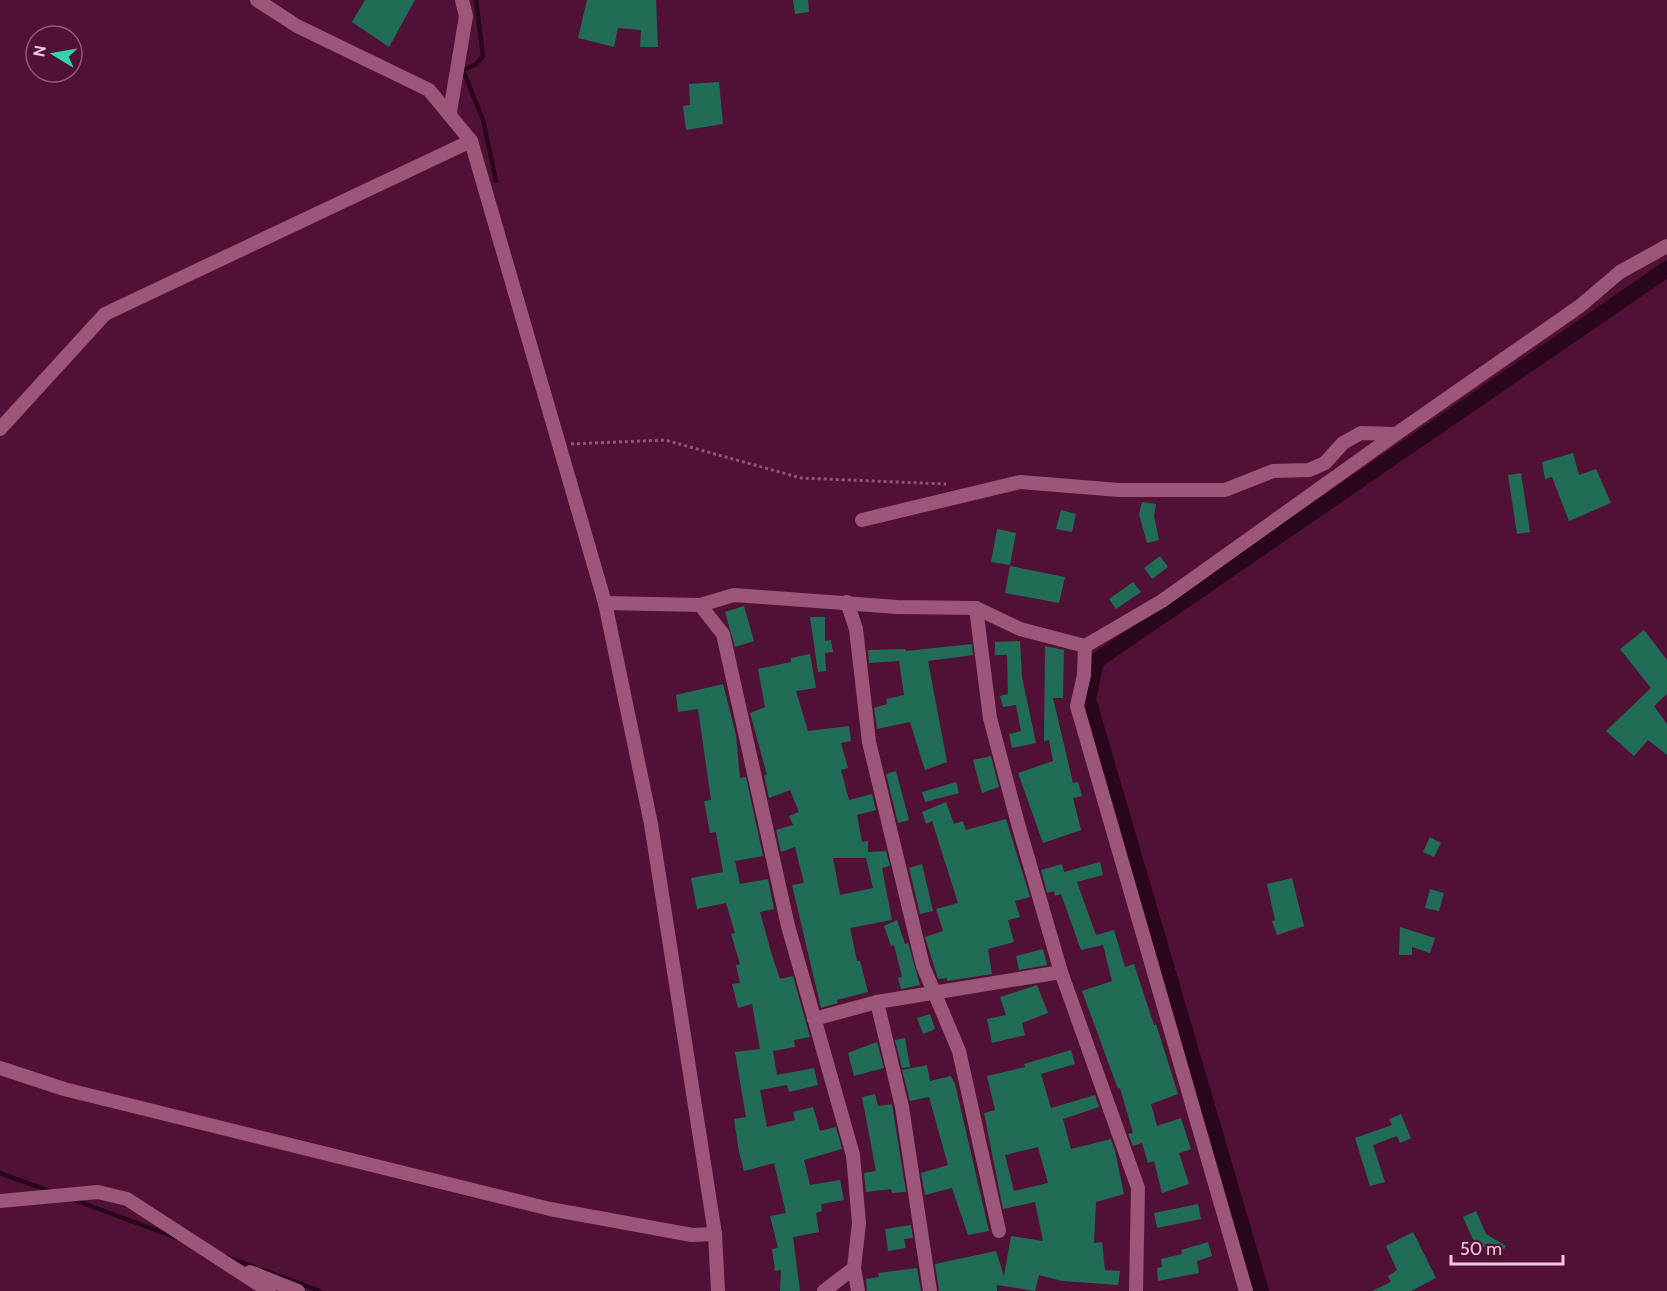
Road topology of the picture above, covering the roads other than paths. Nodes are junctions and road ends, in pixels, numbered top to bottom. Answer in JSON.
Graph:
{"nodes":[{"id":1,"x":257,"y":0,"type":"edge"},
{"id":2,"x":462,"y":0,"type":"edge"},
{"id":3,"x":450,"y":112,"type":"junction"},
{"id":4,"x":471,"y":141,"type":"junction"},
{"id":5,"x":1667,"y":246,"type":"edge"},
{"id":6,"x":0,"y":429,"type":"edge"},
{"id":7,"x":1396,"y":434,"type":"junction"},
{"id":8,"x":862,"y":520,"type":"dead end"},
{"id":9,"x":847,"y":602,"type":"junction"},
{"id":10,"x":605,"y":603,"type":"junction"},
{"id":11,"x":700,"y":605,"type":"junction"},
{"id":12,"x":976,"y":608,"type":"junction"},
{"id":13,"x":1085,"y":646,"type":"junction"},
{"id":14,"x":1061,"y":972,"type":"junction"},
{"id":15,"x":933,"y":991,"type":"junction"},
{"id":16,"x":877,"y":1002,"type":"junction"},
{"id":17,"x":814,"y":1019,"type":"junction"},
{"id":18,"x":0,"y":1068,"type":"edge"},
{"id":19,"x":0,"y":1201,"type":"edge"},
{"id":20,"x":999,"y":1231,"type":"dead end"},
{"id":21,"x":715,"y":1234,"type":"junction"},
{"id":22,"x":233,"y":1268,"type":"junction"},
{"id":23,"x":854,"y":1268,"type":"junction"},
{"id":24,"x":269,"y":1291,"type":"edge"},
{"id":25,"x":298,"y":1291,"type":"edge"},
{"id":26,"x":718,"y":1291,"type":"edge"},
{"id":27,"x":824,"y":1291,"type":"edge"},
{"id":28,"x":858,"y":1291,"type":"edge"},
{"id":29,"x":930,"y":1291,"type":"edge"},
{"id":30,"x":1136,"y":1291,"type":"edge"},
{"id":31,"x":1246,"y":1291,"type":"edge"}],
"edges":[{"from":1,"to":3,"type":"street"},
{"from":2,"to":3,"type":"street"},
{"from":3,"to":4,"type":"street"},
{"from":4,"to":6,"type":"street"},
{"from":4,"to":10,"type":"street"},
{"from":5,"to":7,"type":"street"},
{"from":7,"to":8,"type":"street"},
{"from":7,"to":13,"type":"street"},
{"from":9,"to":11,"type":"street"},
{"from":9,"to":12,"type":"street"},
{"from":9,"to":15,"type":"street"},
{"from":10,"to":11,"type":"street"},
{"from":10,"to":21,"type":"street"},
{"from":11,"to":17,"type":"street"},
{"from":12,"to":13,"type":"street"},
{"from":12,"to":14,"type":"street"},
{"from":13,"to":31,"type":"street"},
{"from":14,"to":15,"type":"street"},
{"from":14,"to":30,"type":"street"},
{"from":15,"to":16,"type":"street"},
{"from":15,"to":20,"type":"street"},
{"from":16,"to":17,"type":"street"},
{"from":16,"to":29,"type":"street"},
{"from":17,"to":23,"type":"street"},
{"from":18,"to":21,"type":"street"},
{"from":19,"to":22,"type":"street"},
{"from":21,"to":26,"type":"street"},
{"from":22,"to":24,"type":"street"},
{"from":22,"to":25,"type":"street"},
{"from":23,"to":27,"type":"street"},
{"from":23,"to":28,"type":"street"}]}
